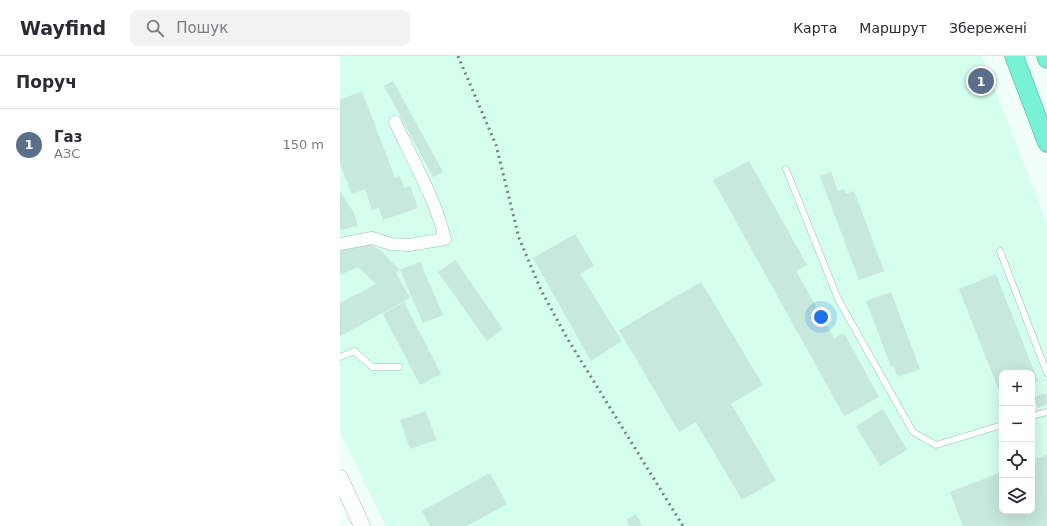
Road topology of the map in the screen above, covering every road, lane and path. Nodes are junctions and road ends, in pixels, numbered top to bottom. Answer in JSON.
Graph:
{"nodes":[{"id":1,"x":1014,"y":56,"type":"edge"},
{"id":2,"x":1046,"y":56,"type":"edge"},
{"id":3,"x":1047,"y":59,"type":"edge"},
{"id":4,"x":395,"y":122,"type":"dead end"},
{"id":5,"x":1047,"y":143,"type":"edge"},
{"id":6,"x":786,"y":169,"type":"dead end"},
{"id":7,"x":340,"y":244,"type":"edge"},
{"id":8,"x":1000,"y":251,"type":"dead end"},
{"id":9,"x":340,"y":356,"type":"edge"},
{"id":10,"x":399,"y":367,"type":"dead end"},
{"id":11,"x":1047,"y":373,"type":"edge"},
{"id":12,"x":1047,"y":412,"type":"edge"},
{"id":13,"x":1035,"y":415,"type":"edge"},
{"id":14,"x":999,"y":426,"type":"edge"},
{"id":15,"x":340,"y":478,"type":"edge"},
{"id":16,"x":362,"y":526,"type":"edge"}],
"edges":[{"from":1,"to":5,"type":"main road"},
{"from":2,"to":3,"type":"main road"},
{"from":4,"to":7,"type":"street"},
{"from":6,"to":14,"type":"lane"},
{"from":8,"to":11,"type":"lane"},
{"from":9,"to":10,"type":"lane"},
{"from":12,"to":13,"type":"lane"},
{"from":15,"to":16,"type":"street"}]}
